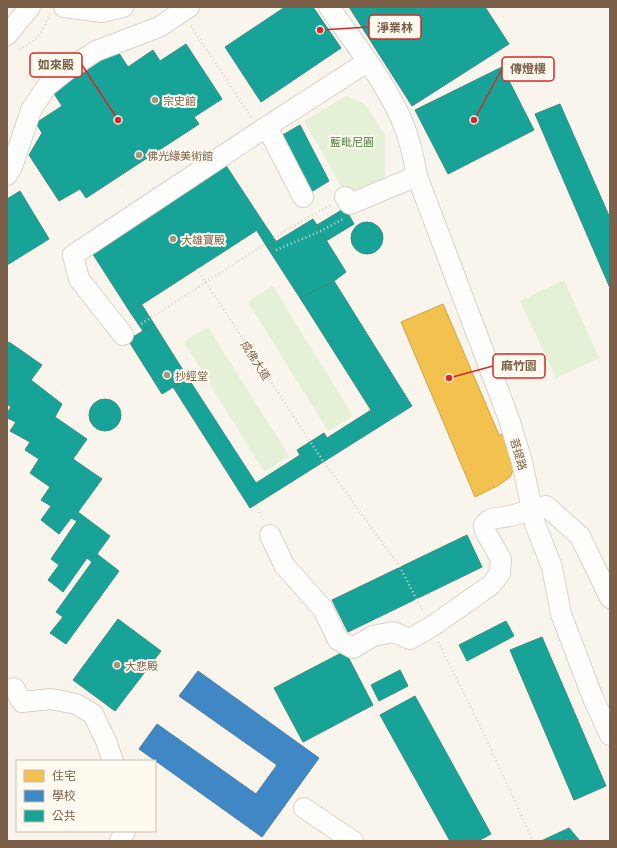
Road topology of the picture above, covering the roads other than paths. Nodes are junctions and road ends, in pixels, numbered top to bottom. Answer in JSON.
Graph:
{"nodes":[{"id":1,"x":30,"y":7,"type":"edge"},
{"id":2,"x":123,"y":7,"type":"edge"},
{"id":3,"x":329,"y":7,"type":"edge"},
{"id":4,"x":57,"y":10,"type":"edge"},
{"id":5,"x":178,"y":11,"type":"edge"},
{"id":6,"x":10,"y":43,"type":"edge"},
{"id":7,"x":367,"y":62,"type":"junction"},
{"id":8,"x":263,"y":129,"type":"junction"},
{"id":9,"x":7,"y":175,"type":"edge"},
{"id":10,"x":417,"y":176,"type":"junction"},
{"id":11,"x":303,"y":197,"type":"dead end"},
{"id":12,"x":347,"y":206,"type":"road end"},
{"id":13,"x":123,"y":335,"type":"road end"},
{"id":14,"x":532,"y":510,"type":"junction"},
{"id":15,"x":270,"y":535,"type":"dead end"},
{"id":16,"x":610,"y":598,"type":"edge"},
{"id":17,"x":14,"y":688,"type":"dead end"},
{"id":18,"x":610,"y":735,"type":"edge"},
{"id":19,"x":113,"y":760,"type":"edge"},
{"id":20,"x":304,"y":808,"type":"dead end"},
{"id":21,"x":124,"y":832,"type":"edge"},
{"id":22,"x":120,"y":841,"type":"edge"},
{"id":23,"x":354,"y":841,"type":"edge"}],
"edges":[{"from":1,"to":6,"type":"lane"},
{"from":2,"to":4,"type":"lane"},
{"from":3,"to":7,"type":"lane","name":"菩提路"},
{"from":5,"to":9,"type":"lane"},
{"from":7,"to":8,"type":"lane"},
{"from":7,"to":10,"type":"lane","name":"菩提路"},
{"from":8,"to":11,"type":"lane"},
{"from":8,"to":13,"type":"lane"},
{"from":10,"to":12,"type":"lane"},
{"from":10,"to":14,"type":"lane","name":"菩提路"},
{"from":14,"to":15,"type":"lane"},
{"from":14,"to":16,"type":"lane"},
{"from":14,"to":18,"type":"lane","name":"菩提路"},
{"from":17,"to":19,"type":"lane"},
{"from":20,"to":23,"type":"lane"},
{"from":21,"to":22,"type":"lane"}]}
